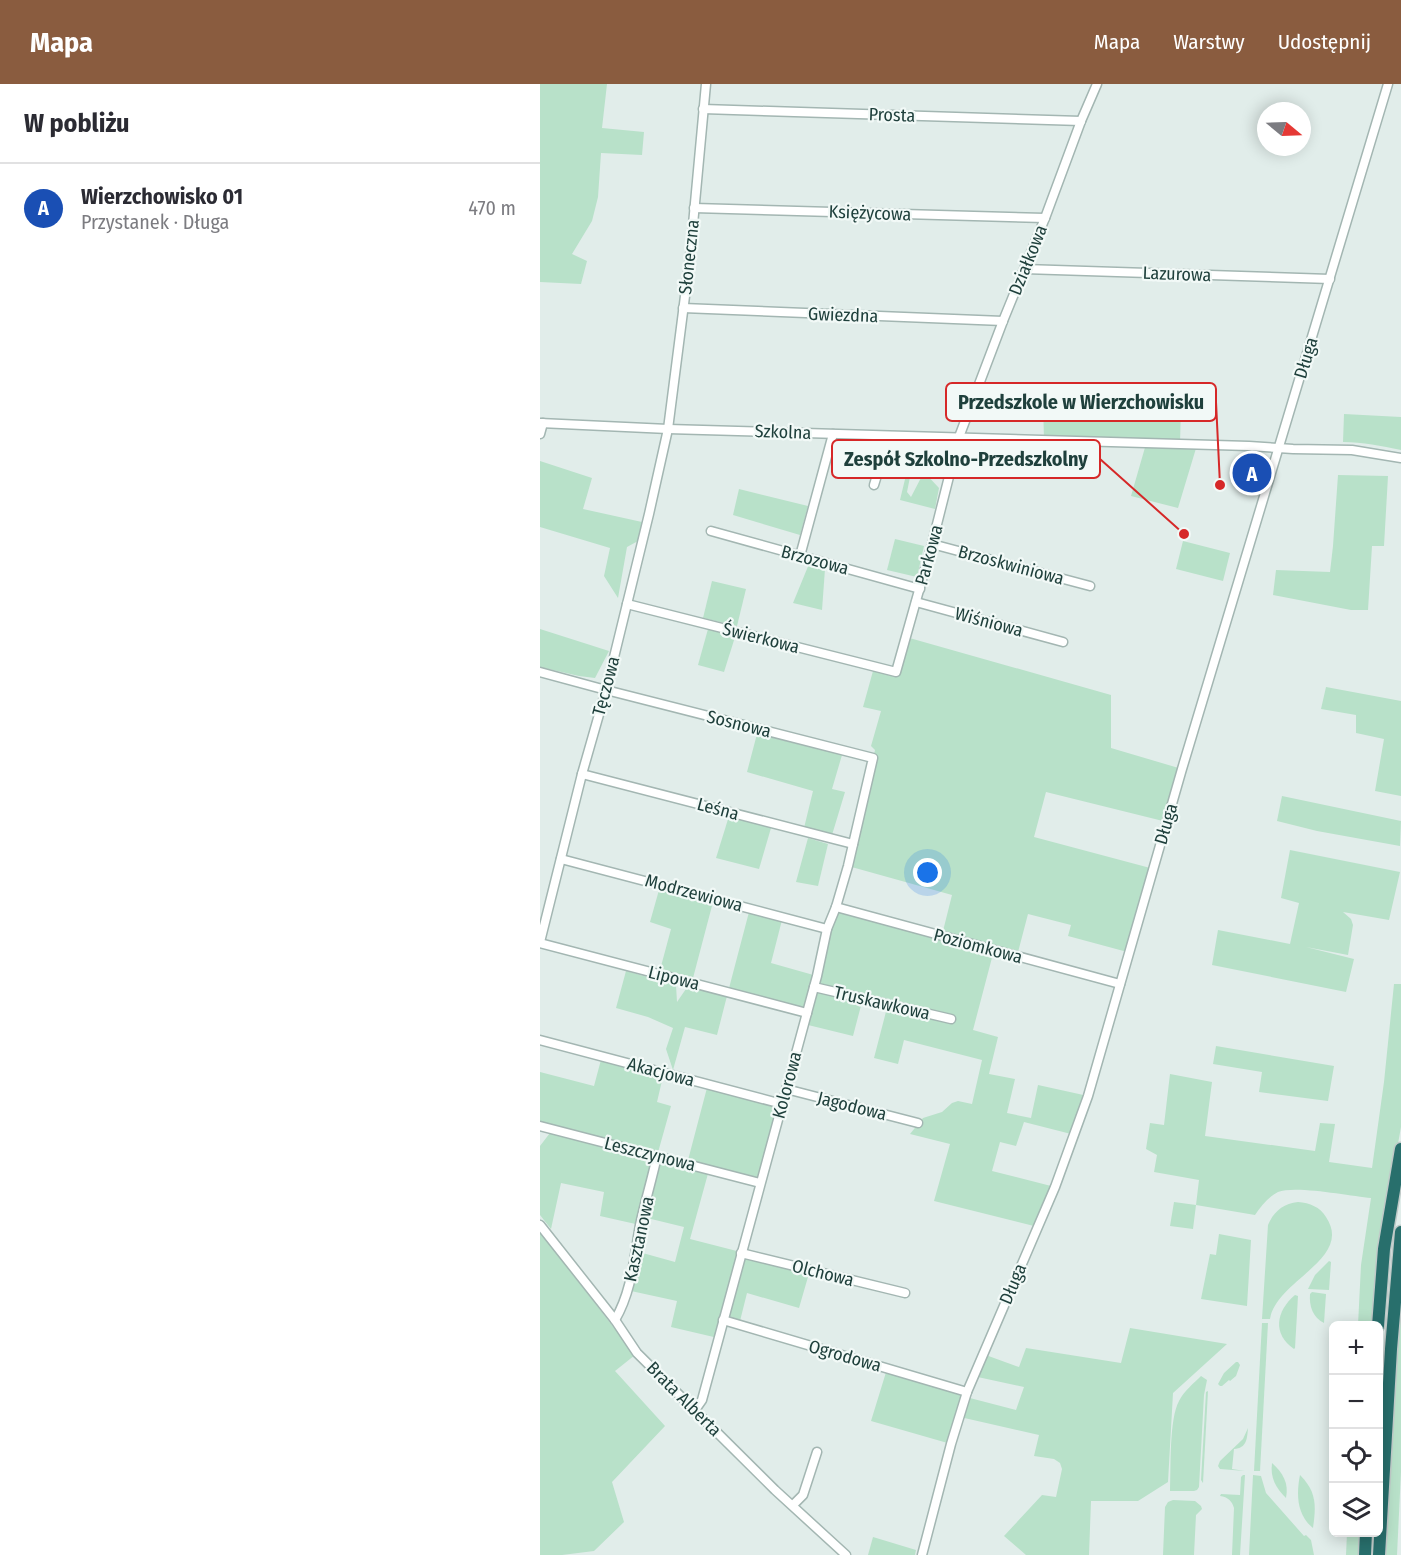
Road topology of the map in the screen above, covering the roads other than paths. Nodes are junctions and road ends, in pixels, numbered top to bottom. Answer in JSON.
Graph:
{"nodes":[{"id":1,"x":706,"y":84,"type":"edge"},
{"id":2,"x":1097,"y":84,"type":"edge"},
{"id":3,"x":1388,"y":84,"type":"edge"},
{"id":4,"x":703,"y":109,"type":"junction"},
{"id":5,"x":1081,"y":120,"type":"junction"},
{"id":6,"x":694,"y":208,"type":"junction"},
{"id":7,"x":1045,"y":218,"type":"junction"},
{"id":8,"x":1024,"y":269,"type":"junction"},
{"id":9,"x":1330,"y":279,"type":"junction"},
{"id":10,"x":684,"y":308,"type":"junction"},
{"id":11,"x":1003,"y":321,"type":"junction"},
{"id":12,"x":542,"y":423,"type":"edge"},
{"id":13,"x":668,"y":429,"type":"junction"},
{"id":14,"x":540,"y":434,"type":"edge"},
{"id":15,"x":833,"y":434,"type":"junction"},
{"id":16,"x":889,"y":436,"type":"junction"},
{"id":17,"x":959,"y":437,"type":"junction"},
{"id":18,"x":1278,"y":448,"type":"junction"},
{"id":19,"x":1401,"y":458,"type":"edge"},
{"id":20,"x":874,"y":485,"type":"dead end"},
{"id":21,"x":711,"y":531,"type":"dead end"},
{"id":22,"x":932,"y":544,"type":"junction"},
{"id":23,"x":800,"y":556,"type":"junction"},
{"id":24,"x":1090,"y":586,"type":"dead end"},
{"id":25,"x":920,"y":588,"type":"junction"},
{"id":26,"x":916,"y":602,"type":"junction"},
{"id":27,"x":627,"y":604,"type":"junction"},
{"id":28,"x":1063,"y":642,"type":"dead end"},
{"id":29,"x":540,"y":672,"type":"edge"},
{"id":30,"x":896,"y":672,"type":"joint"},
{"id":31,"x":606,"y":690,"type":"junction"},
{"id":32,"x":873,"y":758,"type":"joint"},
{"id":33,"x":582,"y":774,"type":"junction"},
{"id":34,"x":853,"y":844,"type":"junction"},
{"id":35,"x":561,"y":859,"type":"junction"},
{"id":36,"x":540,"y":900,"type":"edge"},
{"id":37,"x":550,"y":902,"type":"junction"},
{"id":38,"x":836,"y":907,"type":"junction"},
{"id":39,"x":827,"y":929,"type":"junction"},
{"id":40,"x":540,"y":942,"type":"edge"},
{"id":41,"x":1120,"y":984,"type":"junction"},
{"id":42,"x":814,"y":987,"type":"junction"},
{"id":43,"x":807,"y":1013,"type":"junction"},
{"id":44,"x":951,"y":1019,"type":"dead end"},
{"id":45,"x":540,"y":1040,"type":"edge"},
{"id":46,"x":786,"y":1089,"type":"junction"},
{"id":47,"x":782,"y":1104,"type":"junction"},
{"id":48,"x":918,"y":1123,"type":"dead end"},
{"id":49,"x":540,"y":1126,"type":"edge"},
{"id":50,"x":1401,"y":1149,"type":"edge"},
{"id":51,"x":657,"y":1156,"type":"junction"},
{"id":52,"x":760,"y":1183,"type":"junction"},
{"id":53,"x":540,"y":1225,"type":"edge"},
{"id":54,"x":1401,"y":1232,"type":"edge"},
{"id":55,"x":741,"y":1253,"type":"junction"},
{"id":56,"x":904,"y":1293,"type":"dead end"},
{"id":57,"x":615,"y":1320,"type":"junction"},
{"id":58,"x":723,"y":1320,"type":"junction"},
{"id":59,"x":1378,"y":1321,"type":"edge"},
{"id":60,"x":967,"y":1392,"type":"junction"},
{"id":61,"x":695,"y":1410,"type":"junction"},
{"id":62,"x":817,"y":1452,"type":"dead end"},
{"id":63,"x":794,"y":1505,"type":"junction"},
{"id":64,"x":1366,"y":1537,"type":"edge"},
{"id":65,"x":846,"y":1555,"type":"edge"},
{"id":66,"x":922,"y":1555,"type":"edge"},
{"id":67,"x":1365,"y":1555,"type":"edge"},
{"id":68,"x":1379,"y":1555,"type":"edge"}],
"edges":[{"from":1,"to":4,"type":"street","name":"Słoneczna"},
{"from":2,"to":5,"type":"street","name":"Działkowa"},
{"from":3,"to":9,"type":"street","name":"Długa"},
{"from":4,"to":5,"type":"street","name":"Prosta"},
{"from":4,"to":6,"type":"street","name":"Słoneczna"},
{"from":5,"to":7,"type":"street","name":"Działkowa"},
{"from":6,"to":7,"type":"street","name":"Księżycowa"},
{"from":6,"to":10,"type":"street","name":"Słoneczna"},
{"from":7,"to":8,"type":"street","name":"Działkowa"},
{"from":8,"to":9,"type":"street","name":"Lazurowa"},
{"from":8,"to":11,"type":"street","name":"Działkowa"},
{"from":9,"to":18,"type":"street","name":"Długa"},
{"from":10,"to":11,"type":"street","name":"Gwiezdna"},
{"from":10,"to":13,"type":"street","name":"Słoneczna"},
{"from":11,"to":17,"type":"street","name":"Działkowa"},
{"from":12,"to":13,"type":"street","name":"Szkolna"},
{"from":12,"to":14,"type":"street"},
{"from":13,"to":15,"type":"street","name":"Szkolna"},
{"from":13,"to":27,"type":"street","name":"Tęczowa"},
{"from":15,"to":16,"type":"street","name":"Szkolna"},
{"from":15,"to":23,"type":"street"},
{"from":16,"to":17,"type":"street","name":"Szkolna"},
{"from":16,"to":20,"type":"street"},
{"from":17,"to":18,"type":"street","name":"Szkolna"},
{"from":17,"to":22,"type":"street","name":"Parkowa"},
{"from":18,"to":19,"type":"street","name":"Szkolna"},
{"from":18,"to":41,"type":"street","name":"Długa"},
{"from":21,"to":23,"type":"street","name":"Brzozowa"},
{"from":22,"to":24,"type":"street","name":"Brzoskwiniowa"},
{"from":22,"to":25,"type":"street","name":"Parkowa"},
{"from":23,"to":25,"type":"street","name":"Brzozowa"},
{"from":25,"to":26,"type":"street","name":"Parkowa"},
{"from":26,"to":28,"type":"street","name":"Wiśniowa"},
{"from":26,"to":30,"type":"street","name":"Parkowa"},
{"from":27,"to":30,"type":"street","name":"Świerkowa"},
{"from":27,"to":31,"type":"street","name":"Tęczowa"},
{"from":29,"to":31,"type":"street","name":"Sosnowa"},
{"from":31,"to":32,"type":"street","name":"Sosnowa"},
{"from":31,"to":33,"type":"street","name":"Tęczowa"},
{"from":32,"to":34,"type":"street","name":"Kolorowa"},
{"from":33,"to":34,"type":"street","name":"Leśna"},
{"from":33,"to":35,"type":"street","name":"Tęczowa"},
{"from":34,"to":38,"type":"street","name":"Kolorowa"},
{"from":35,"to":37,"type":"street","name":"Tęczowa"},
{"from":35,"to":39,"type":"street","name":"Modrzewiowa"},
{"from":36,"to":37,"type":"street"},
{"from":37,"to":40,"type":"street","name":"Tęczowa"},
{"from":38,"to":39,"type":"street","name":"Kolorowa"},
{"from":38,"to":41,"type":"street","name":"Poziomkowa"},
{"from":39,"to":42,"type":"street","name":"Kolorowa"},
{"from":40,"to":43,"type":"street","name":"Lipowa"},
{"from":41,"to":60,"type":"street","name":"Długa"},
{"from":42,"to":43,"type":"street","name":"Kolorowa"},
{"from":42,"to":44,"type":"street","name":"Truskawkowa"},
{"from":43,"to":46,"type":"street","name":"Kolorowa"},
{"from":45,"to":47,"type":"street","name":"Akacjowa"},
{"from":46,"to":47,"type":"street","name":"Kolorowa"},
{"from":46,"to":48,"type":"street","name":"Jagodowa"},
{"from":47,"to":52,"type":"street","name":"Kolorowa"},
{"from":49,"to":51,"type":"street","name":"Leszczynowa"},
{"from":50,"to":59,"type":"highway"},
{"from":51,"to":52,"type":"street","name":"Leszczynowa"},
{"from":51,"to":57,"type":"street","name":"Kasztanowa"},
{"from":52,"to":55,"type":"street","name":"Kolorowa"},
{"from":53,"to":57,"type":"street","name":"Brata Alberta"},
{"from":54,"to":68,"type":"highway"},
{"from":55,"to":56,"type":"street","name":"Olchowa"},
{"from":55,"to":58,"type":"street","name":"Kolorowa"},
{"from":57,"to":61,"type":"street","name":"Brata Alberta"},
{"from":58,"to":60,"type":"street","name":"Ogrodowa"},
{"from":58,"to":61,"type":"street","name":"Kolorowa"},
{"from":60,"to":66,"type":"street","name":"Długa"},
{"from":61,"to":63,"type":"street","name":"Brata Alberta"},
{"from":62,"to":63,"type":"street"},
{"from":63,"to":65,"type":"street","name":"Brata Alberta"},
{"from":64,"to":67,"type":"highway"}]}
